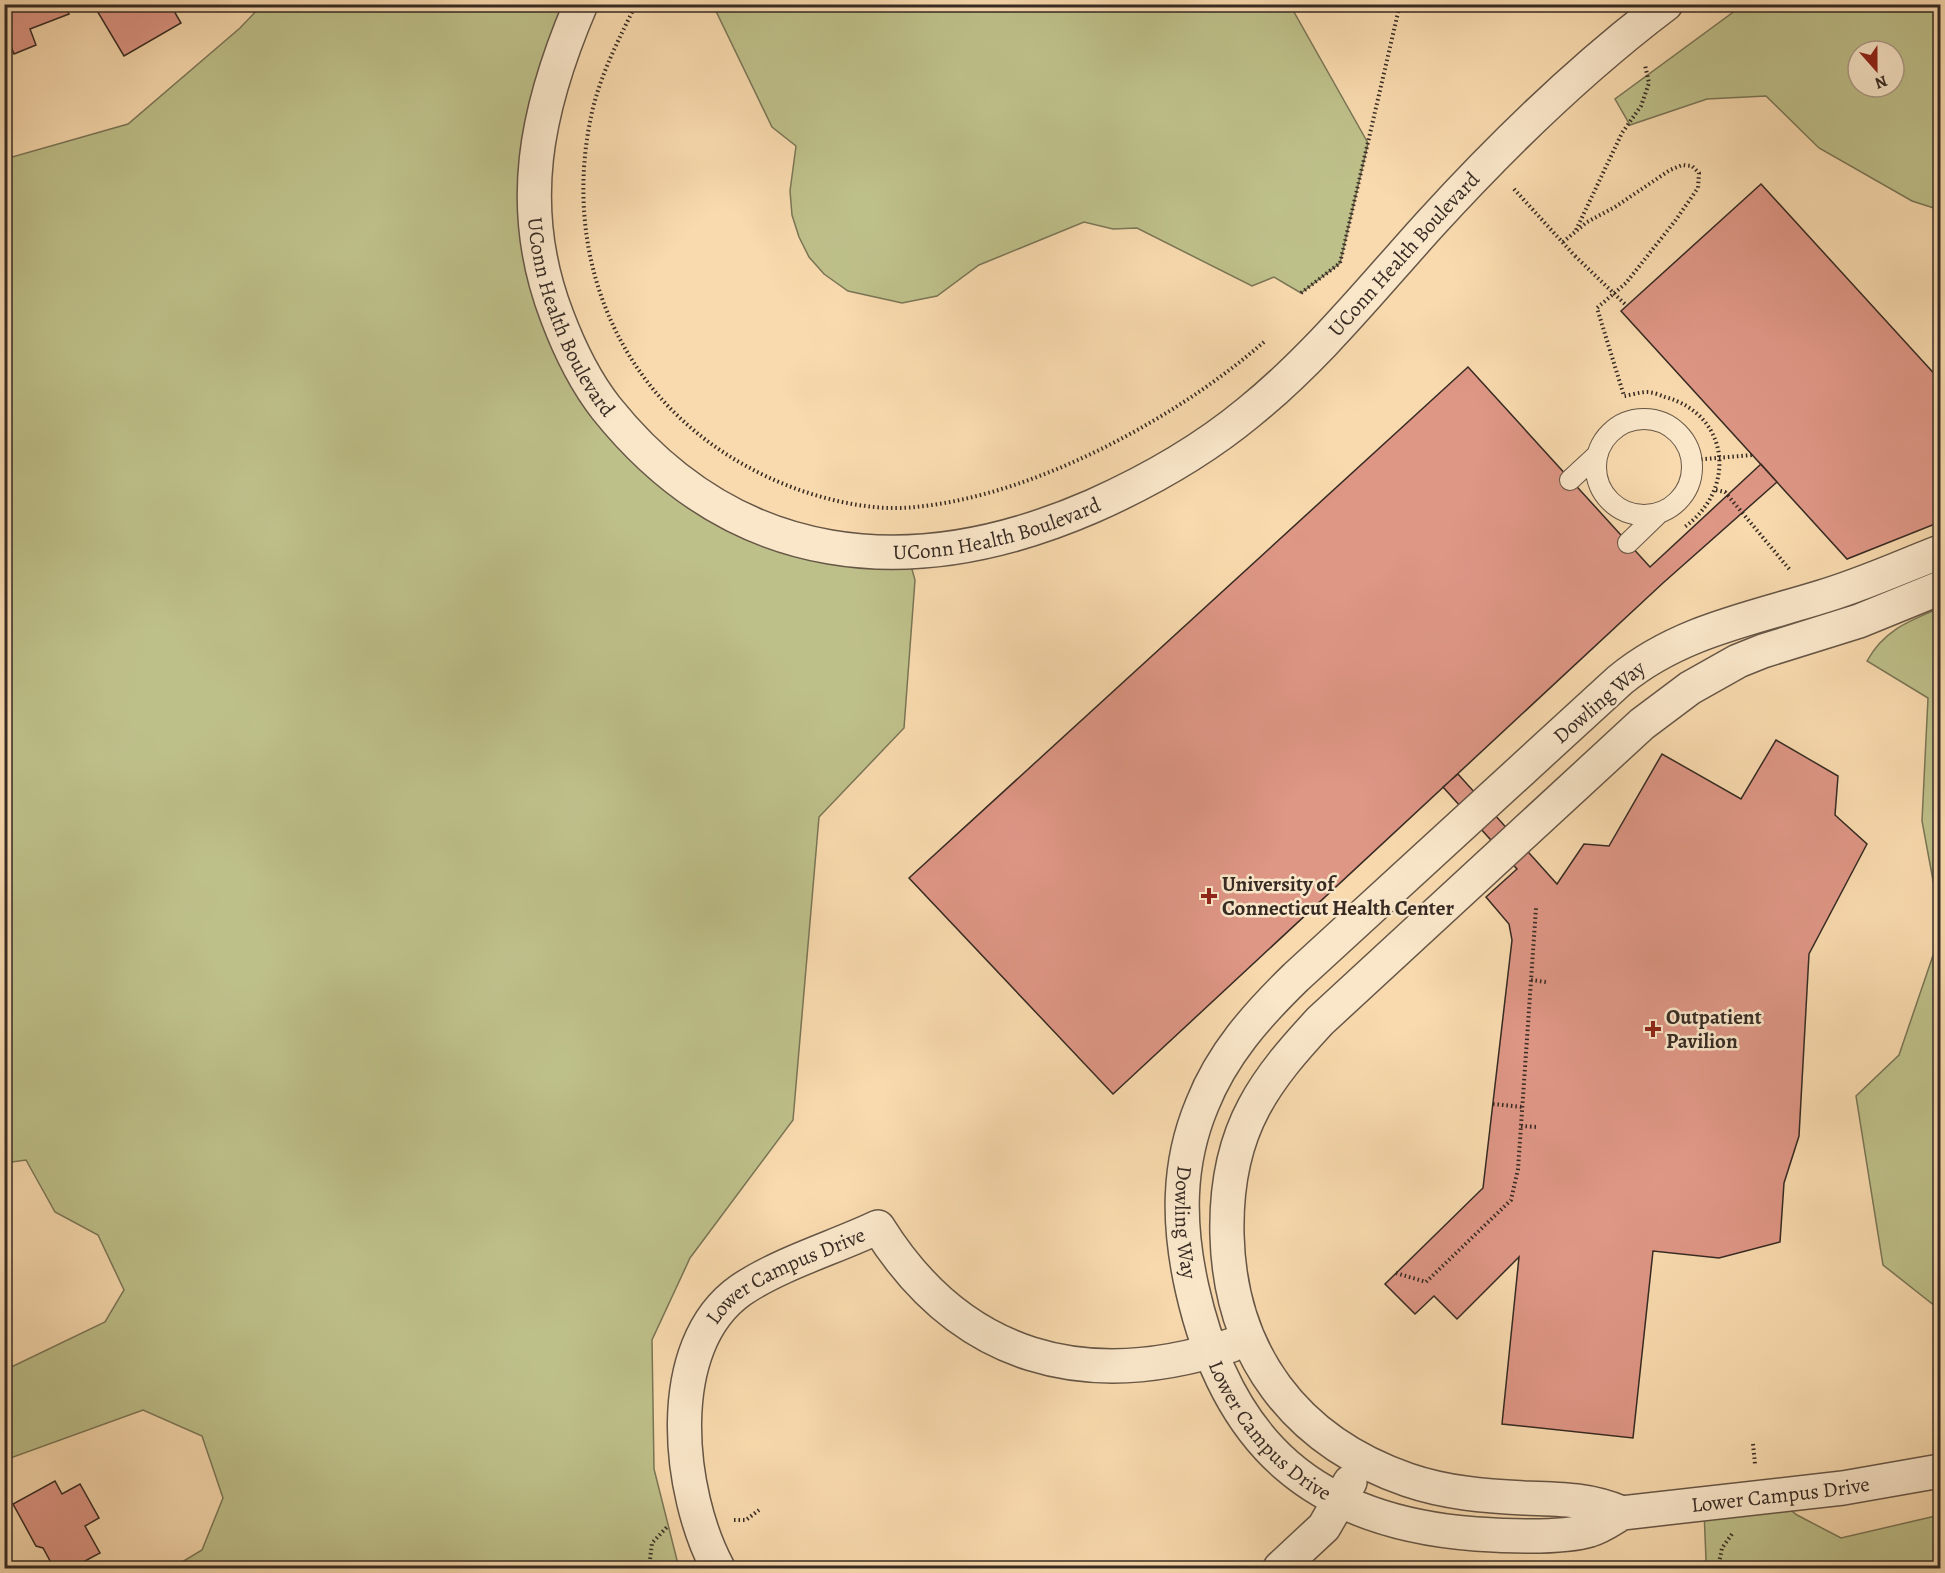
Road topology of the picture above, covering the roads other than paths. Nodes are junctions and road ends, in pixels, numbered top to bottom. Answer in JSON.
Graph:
{"nodes":[{"id":1,"x":581,"y":4,"type":"edge"},
{"id":2,"x":1666,"y":4,"type":"edge"},
{"id":3,"x":1598,"y":455,"type":"junction"},
{"id":4,"x":1570,"y":480,"type":"dead end"},
{"id":5,"x":1659,"y":513,"type":"junction"},
{"id":6,"x":1628,"y":543,"type":"dead end"},
{"id":7,"x":1941,"y":552,"type":"edge"},
{"id":8,"x":1941,"y":588,"type":"edge"},
{"id":9,"x":1399,"y":882,"type":"junction"},
{"id":10,"x":1433,"y":916,"type":"junction"},
{"id":11,"x":1248,"y":1339,"type":"junction"},
{"id":12,"x":1210,"y":1352,"type":"junction"},
{"id":13,"x":1361,"y":1460,"type":"junction"},
{"id":14,"x":1941,"y":1471,"type":"edge"},
{"id":15,"x":1341,"y":1501,"type":"junction"},
{"id":16,"x":1622,"y":1513,"type":"junction"},
{"id":17,"x":718,"y":1569,"type":"edge"},
{"id":18,"x":1280,"y":1569,"type":"edge"}],
"edges":[{"from":1,"to":2,"type":"street","name":"UConn Health Boulevard"},
{"from":3,"to":4,"type":"lane"},
{"from":3,"to":5,"type":"lane"},
{"from":3,"to":5,"type":"lane"},
{"from":5,"to":6,"type":"lane"},
{"from":7,"to":9,"type":"street","name":"Dowling Way"},
{"from":8,"to":10,"type":"street","name":"Dowling Way"},
{"from":9,"to":10,"type":"street"},
{"from":9,"to":12,"type":"street","name":"Dowling Way"},
{"from":10,"to":11,"type":"street","name":"Dowling Way"},
{"from":11,"to":12,"type":"street","name":"Lower Campus Drive"},
{"from":11,"to":13,"type":"street","name":"Lower Campus Drive"},
{"from":12,"to":15,"type":"street","name":"Lower Campus Drive"},
{"from":12,"to":17,"type":"street","name":"Lower Campus Drive"},
{"from":13,"to":15,"type":"street","name":"Lower Campus Drive"},
{"from":13,"to":16,"type":"street","name":"Lower Campus Drive"},
{"from":14,"to":16,"type":"street","name":"Lower Campus Drive"},
{"from":15,"to":16,"type":"street","name":"Lower Campus Drive"},
{"from":15,"to":18,"type":"street","name":"Lower Campus Drive"}]}
